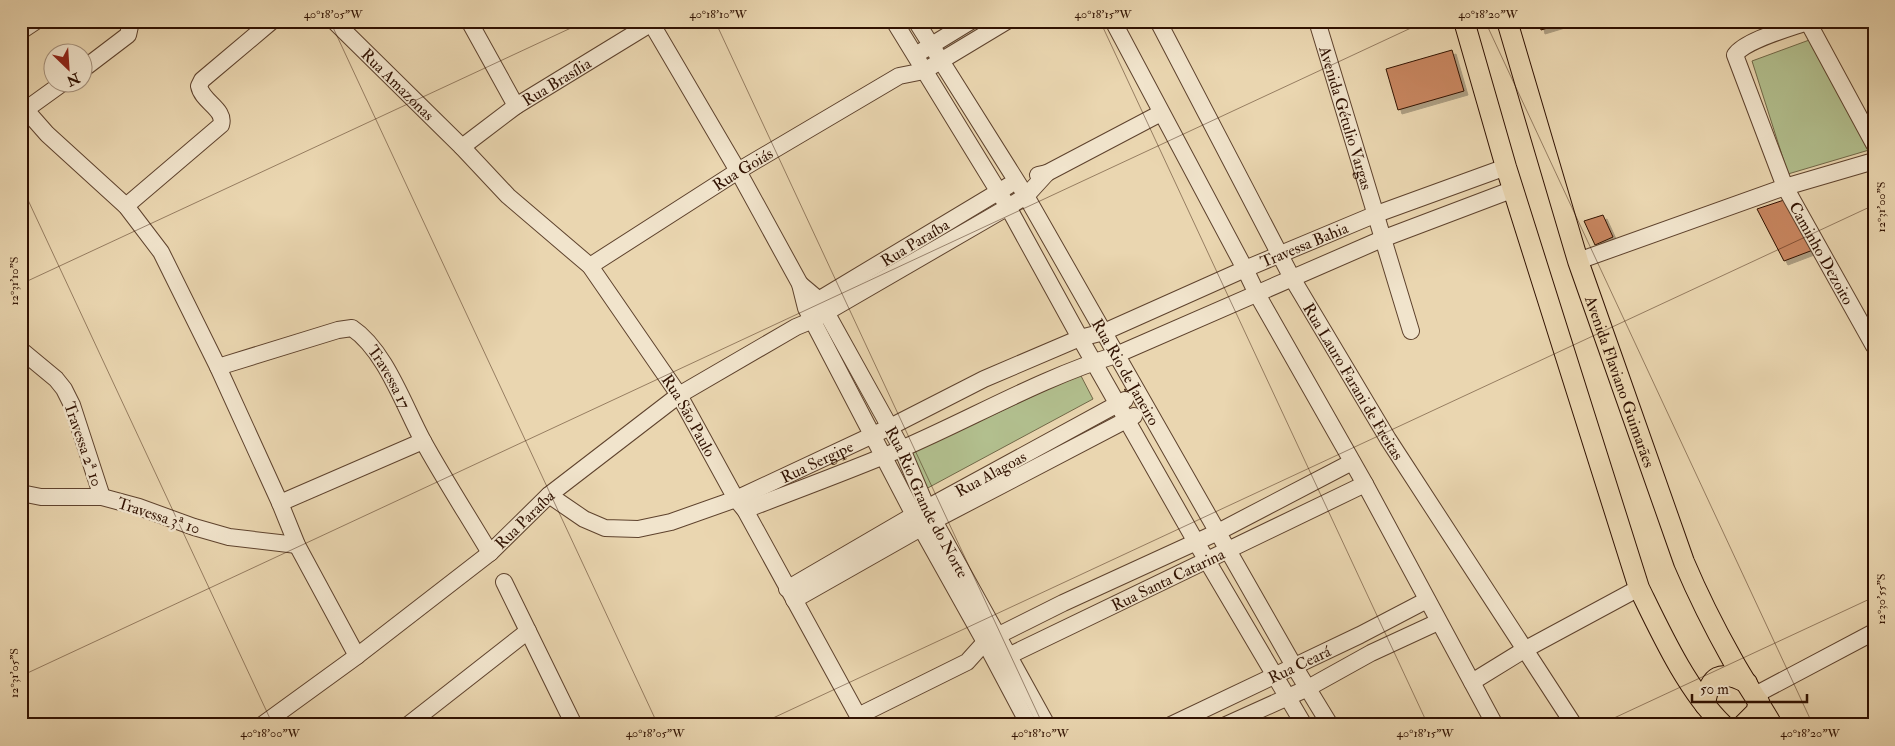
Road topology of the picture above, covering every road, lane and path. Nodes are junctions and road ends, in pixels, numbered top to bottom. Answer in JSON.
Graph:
{"nodes":[{"id":1,"x":36,"y":21,"type":"edge"},
{"id":2,"x":126,"y":21,"type":"edge"},
{"id":3,"x":272,"y":21,"type":"edge"},
{"id":4,"x":469,"y":21,"type":"edge"},
{"id":5,"x":894,"y":21,"type":"edge"},
{"id":6,"x":916,"y":21,"type":"edge"},
{"id":7,"x":971,"y":21,"type":"edge"},
{"id":8,"x":1007,"y":21,"type":"edge"},
{"id":9,"x":1113,"y":21,"type":"edge"},
{"id":10,"x":1158,"y":21,"type":"edge"},
{"id":11,"x":1317,"y":21,"type":"edge"},
{"id":12,"x":1464,"y":21,"type":"edge"},
{"id":13,"x":1507,"y":21,"type":"edge"},
{"id":14,"x":652,"y":22,"type":"edge"},
{"id":15,"x":1809,"y":22,"type":"edge"},
{"id":16,"x":339,"y":23,"type":"edge"},
{"id":17,"x":21,"y":31,"type":"edge"},
{"id":18,"x":931,"y":45,"type":"junction"},
{"id":19,"x":914,"y":56,"type":"junction"},
{"id":20,"x":940,"y":60,"type":"junction"},
{"id":21,"x":92,"y":62,"type":"edge"},
{"id":22,"x":924,"y":71,"type":"junction"},
{"id":23,"x":899,"y":76,"type":"junction"},
{"id":24,"x":50,"y":92,"type":"edge"},
{"id":25,"x":516,"y":106,"type":"junction"},
{"id":26,"x":23,"y":111,"type":"edge"},
{"id":27,"x":1161,"y":112,"type":"junction"},
{"id":28,"x":1874,"y":144,"type":"edge"},
{"id":29,"x":462,"y":147,"type":"junction"},
{"id":30,"x":1874,"y":160,"type":"edge"},
{"id":31,"x":1506,"y":167,"type":"junction"},
{"id":32,"x":738,"y":170,"type":"junction"},
{"id":33,"x":1047,"y":173,"type":"junction"},
{"id":34,"x":1016,"y":180,"type":"junction"},
{"id":35,"x":1785,"y":187,"type":"junction"},
{"id":36,"x":1514,"y":189,"type":"junction"},
{"id":37,"x":999,"y":192,"type":"junction"},
{"id":38,"x":1026,"y":196,"type":"junction"},
{"id":39,"x":126,"y":206,"type":"junction"},
{"id":40,"x":1008,"y":207,"type":"junction"},
{"id":41,"x":1374,"y":215,"type":"junction"},
{"id":42,"x":1382,"y":238,"type":"junction"},
{"id":43,"x":1279,"y":255,"type":"junction"},
{"id":44,"x":1578,"y":261,"type":"junction"},
{"id":45,"x":590,"y":266,"type":"junction"},
{"id":46,"x":1245,"y":269,"type":"junction"},
{"id":47,"x":1292,"y":278,"type":"junction"},
{"id":48,"x":1256,"y":294,"type":"junction"},
{"id":49,"x":816,"y":310,"type":"junction"},
{"id":50,"x":1411,"y":331,"type":"dead end"},
{"id":51,"x":1104,"y":332,"type":"junction"},
{"id":52,"x":1080,"y":338,"type":"junction"},
{"id":53,"x":1874,"y":346,"type":"edge"},
{"id":54,"x":21,"y":350,"type":"edge"},
{"id":55,"x":1116,"y":355,"type":"junction"},
{"id":56,"x":1094,"y":362,"type":"junction"},
{"id":57,"x":218,"y":367,"type":"junction"},
{"id":58,"x":984,"y":379,"type":"junction"},
{"id":59,"x":1138,"y":394,"type":"junction"},
{"id":60,"x":679,"y":395,"type":"junction"},
{"id":61,"x":997,"y":403,"type":"junction"},
{"id":62,"x":1117,"y":404,"type":"junction"},
{"id":63,"x":1146,"y":410,"type":"junction"},
{"id":64,"x":1126,"y":420,"type":"junction"},
{"id":65,"x":890,"y":427,"type":"junction"},
{"id":66,"x":872,"y":435,"type":"junction"},
{"id":67,"x":423,"y":441,"type":"junction"},
{"id":68,"x":902,"y":449,"type":"junction"},
{"id":69,"x":884,"y":456,"type":"junction"},
{"id":70,"x":1352,"y":462,"type":"junction"},
{"id":71,"x":1365,"y":484,"type":"junction"},
{"id":72,"x":21,"y":493,"type":"edge"},
{"id":73,"x":549,"y":494,"type":"junction"},
{"id":74,"x":1289,"y":494,"type":"junction"},
{"id":75,"x":102,"y":497,"type":"junction"},
{"id":76,"x":280,"y":503,"type":"junction"},
{"id":77,"x":740,"y":505,"type":"junction"},
{"id":78,"x":1300,"y":516,"type":"junction"},
{"id":79,"x":924,"y":517,"type":"junction"},
{"id":80,"x":1218,"y":532,"type":"junction"},
{"id":81,"x":1196,"y":542,"type":"junction"},
{"id":82,"x":297,"y":545,"type":"junction"},
{"id":83,"x":1228,"y":551,"type":"junction"},
{"id":84,"x":490,"y":553,"type":"junction"},
{"id":85,"x":1207,"y":561,"type":"junction"},
{"id":86,"x":504,"y":582,"type":"dead end"},
{"id":87,"x":1639,"y":588,"type":"junction"},
{"id":88,"x":790,"y":594,"type":"junction"},
{"id":89,"x":1427,"y":600,"type":"junction"},
{"id":90,"x":1063,"y":603,"type":"junction"},
{"id":91,"x":1438,"y":622,"type":"junction"},
{"id":92,"x":1073,"y":624,"type":"junction"},
{"id":93,"x":528,"y":631,"type":"junction"},
{"id":94,"x":1874,"y":632,"type":"edge"},
{"id":95,"x":1360,"y":635,"type":"junction"},
{"id":96,"x":992,"y":638,"type":"junction"},
{"id":97,"x":1524,"y":650,"type":"junction"},
{"id":98,"x":1371,"y":653,"type":"junction"},
{"id":99,"x":357,"y":656,"type":"junction"},
{"id":100,"x":1003,"y":659,"type":"junction"},
{"id":101,"x":968,"y":662,"type":"junction"},
{"id":102,"x":1294,"y":666,"type":"junction"},
{"id":103,"x":1273,"y":676,"type":"junction"},
{"id":104,"x":1472,"y":682,"type":"junction"},
{"id":105,"x":1308,"y":688,"type":"junction"},
{"id":106,"x":1754,"y":693,"type":"junction"},
{"id":107,"x":1287,"y":697,"type":"junction"},
{"id":108,"x":860,"y":720,"type":"edge"},
{"id":109,"x":1716,"y":720,"type":"edge"},
{"id":110,"x":1044,"y":724,"type":"edge"},
{"id":111,"x":262,"y":725,"type":"edge"},
{"id":112,"x":408,"y":725,"type":"edge"},
{"id":113,"x":574,"y":725,"type":"edge"},
{"id":114,"x":1028,"y":725,"type":"edge"},
{"id":115,"x":1171,"y":725,"type":"edge"},
{"id":116,"x":1226,"y":725,"type":"edge"},
{"id":117,"x":1304,"y":725,"type":"edge"},
{"id":118,"x":1330,"y":725,"type":"edge"},
{"id":119,"x":1495,"y":725,"type":"edge"},
{"id":120,"x":1574,"y":725,"type":"edge"},
{"id":121,"x":1743,"y":725,"type":"edge"},
{"id":122,"x":1772,"y":725,"type":"edge"}],
"edges":[{"from":1,"to":17,"type":"street"},
{"from":2,"to":21,"type":"street"},
{"from":3,"to":39,"type":"street"},
{"from":4,"to":25,"type":"street"},
{"from":5,"to":19,"type":"street","name":"Rua Rio de Janeiro"},
{"from":6,"to":18,"type":"street","name":"Rua Rio de Janeiro"},
{"from":7,"to":18,"type":"street","name":"Rua Goiás"},
{"from":8,"to":20,"type":"street","name":"Rua Goiás"},
{"from":9,"to":27,"type":"street"},
{"from":10,"to":43,"type":"street","name":"Rua Lauro Farani de Freitas"},
{"from":11,"to":41,"type":"street","name":"Avenida Gétulio Vargas"},
{"from":12,"to":31,"type":"main road"},
{"from":13,"to":44,"type":"main road","name":"Avenida Flaviano Guimarães"},
{"from":14,"to":25,"type":"street","name":"Rua Brasília"},
{"from":14,"to":32,"type":"street","name":"Rua Rio Grande do Norte"},
{"from":15,"to":28,"type":"street"},
{"from":15,"to":35,"type":"street","name":"Caminho Dezoito"},
{"from":16,"to":29,"type":"street","name":"Rua Amazonas"},
{"from":18,"to":19,"type":"street","name":"Rua Goiás"},
{"from":18,"to":20,"type":"street","name":"Rua Rio de Janeiro"},
{"from":19,"to":22,"type":"street","name":"Rua Rio de Janeiro"},
{"from":19,"to":23,"type":"street","name":"Rua Goiás"},
{"from":20,"to":22,"type":"street","name":"Rua Goiás"},
{"from":20,"to":34,"type":"street","name":"Rua Rio de Janeiro"},
{"from":22,"to":23,"type":"street","name":"Rua Goiás"},
{"from":22,"to":37,"type":"street","name":"Rua Rio de Janeiro"},
{"from":23,"to":32,"type":"street","name":"Rua Goiás"},
{"from":24,"to":26,"type":"street"},
{"from":25,"to":29,"type":"street","name":"Rua Brasília"},
{"from":26,"to":39,"type":"street"},
{"from":27,"to":33,"type":"street","name":"Rua Paraíba"},
{"from":27,"to":46,"type":"street"},
{"from":29,"to":45,"type":"street","name":"Rua São Paulo"},
{"from":30,"to":35,"type":"street"},
{"from":31,"to":36,"type":"main road"},
{"from":31,"to":41,"type":"street","name":"Travessa Bahia"},
{"from":32,"to":45,"type":"street","name":"Rua Goiás"},
{"from":32,"to":49,"type":"street","name":"Rua Rio Grande do Norte"},
{"from":33,"to":34,"type":"street","name":"Rua Paraíba"},
{"from":33,"to":38,"type":"street","name":"Rua Paraíba"},
{"from":34,"to":37,"type":"street","name":"Rua Paraíba"},
{"from":34,"to":38,"type":"street","name":"Rua Rio de Janeiro"},
{"from":35,"to":44,"type":"street"},
{"from":35,"to":53,"type":"street","name":"Caminho Dezoito"},
{"from":36,"to":42,"type":"street","name":"Travessa Bahia"},
{"from":36,"to":87,"type":"main road"},
{"from":37,"to":40,"type":"street","name":"Rua Rio de Janeiro"},
{"from":37,"to":49,"type":"street","name":"Rua Paraíba"},
{"from":38,"to":40,"type":"street","name":"Rua Paraíba"},
{"from":38,"to":51,"type":"street","name":"Rua Rio de Janeiro"},
{"from":39,"to":57,"type":"street"},
{"from":40,"to":49,"type":"street","name":"Rua Paraíba"},
{"from":40,"to":52,"type":"street","name":"Rua Rio de Janeiro"},
{"from":41,"to":42,"type":"street","name":"Avenida Gétulio Vargas"},
{"from":41,"to":43,"type":"street","name":"Travessa Bahia"},
{"from":42,"to":47,"type":"street","name":"Travessa Bahia"},
{"from":42,"to":50,"type":"street","name":"Avenida Gétulio Vargas"},
{"from":43,"to":46,"type":"street","name":"Travessa Bahia"},
{"from":43,"to":47,"type":"street","name":"Rua Lauro Farani de Freitas"},
{"from":44,"to":106,"type":"main road","name":"Avenida Flaviano Guimarães"},
{"from":45,"to":60,"type":"street","name":"Rua São Paulo"},
{"from":46,"to":48,"type":"street"},
{"from":46,"to":51,"type":"street","name":"Travessa Bahia"},
{"from":47,"to":48,"type":"street","name":"Travessa Bahia"},
{"from":47,"to":97,"type":"street","name":"Rua Lauro Farani de Freitas"},
{"from":48,"to":55,"type":"street","name":"Travessa Bahia"},
{"from":48,"to":70,"type":"street"},
{"from":49,"to":60,"type":"street","name":"Rua Paraíba"},
{"from":49,"to":65,"type":"street","name":"Rua Rio Grande do Norte"},
{"from":49,"to":66,"type":"street","name":"Rua Rio Grande do Norte"},
{"from":51,"to":52,"type":"street","name":"Travessa Bahia"},
{"from":51,"to":55,"type":"street","name":"Rua Rio de Janeiro"},
{"from":52,"to":56,"type":"street","name":"Rua Rio de Janeiro"},
{"from":52,"to":58,"type":"street","name":"Rua Sergipe"},
{"from":54,"to":75,"type":"street","name":"Travessa 2ª 10"},
{"from":55,"to":56,"type":"street","name":"Travessa Bahia"},
{"from":55,"to":59,"type":"street","name":"Rua Rio de Janeiro"},
{"from":56,"to":61,"type":"street","name":"Rua Sergipe"},
{"from":56,"to":62,"type":"street","name":"Rua Rio de Janeiro"},
{"from":57,"to":67,"type":"street","name":"Travessa 17"},
{"from":57,"to":76,"type":"street"},
{"from":58,"to":61,"type":"street"},
{"from":58,"to":65,"type":"street","name":"Rua Sergipe"},
{"from":59,"to":62,"type":"street","name":"Rua Alagoas"},
{"from":59,"to":63,"type":"street","name":"Rua Rio de Janeiro"},
{"from":60,"to":73,"type":"street","name":"Rua Paraíba"},
{"from":60,"to":77,"type":"street","name":"Rua São Paulo"},
{"from":61,"to":68,"type":"street","name":"Rua Sergipe"},
{"from":62,"to":64,"type":"street","name":"Rua Rio de Janeiro"},
{"from":62,"to":79,"type":"street","name":"Rua Alagoas"},
{"from":63,"to":64,"type":"street","name":"Rua Alagoas"},
{"from":63,"to":80,"type":"street","name":"Rua Rio de Janeiro"},
{"from":64,"to":79,"type":"street","name":"Rua Alagoas"},
{"from":64,"to":81,"type":"street","name":"Rua Rio de Janeiro"},
{"from":65,"to":66,"type":"street","name":"Rua Sergipe"},
{"from":65,"to":68,"type":"street","name":"Rua Rio Grande do Norte"},
{"from":66,"to":69,"type":"street","name":"Rua Rio Grande do Norte"},
{"from":66,"to":77,"type":"street","name":"Rua Sergipe"},
{"from":67,"to":76,"type":"street"},
{"from":67,"to":84,"type":"street","name":"Travessa 17"},
{"from":68,"to":69,"type":"street","name":"Rua Sergipe"},
{"from":68,"to":79,"type":"street","name":"Rua Rio Grande do Norte"},
{"from":69,"to":77,"type":"street","name":"Rua Sergipe"},
{"from":69,"to":79,"type":"street","name":"Rua Rio Grande do Norte"},
{"from":70,"to":71,"type":"street"},
{"from":70,"to":74,"type":"street","name":"Rua Santa Catarina"},
{"from":71,"to":78,"type":"street","name":"Rua Santa Catarina"},
{"from":71,"to":89,"type":"street"},
{"from":72,"to":75,"type":"street","name":"Travessa 3ª 10"},
{"from":73,"to":77,"type":"street","name":"Rua Sergipe"},
{"from":73,"to":84,"type":"street","name":"Rua Paraíba"},
{"from":74,"to":78,"type":"street"},
{"from":74,"to":80,"type":"street","name":"Rua Santa Catarina"},
{"from":75,"to":82,"type":"street","name":"Travessa 3ª 10"},
{"from":76,"to":82,"type":"street"},
{"from":77,"to":88,"type":"street","name":"Rua São Paulo"},
{"from":78,"to":83,"type":"street","name":"Rua Santa Catarina"},
{"from":79,"to":88,"type":"street","name":"Rua Alagoas"},
{"from":79,"to":96,"type":"street","name":"Rua Rio Grande do Norte"},
{"from":80,"to":81,"type":"street","name":"Rua Santa Catarina"},
{"from":80,"to":83,"type":"street","name":"Rua Rio de Janeiro"},
{"from":81,"to":85,"type":"street","name":"Rua Rio de Janeiro"},
{"from":81,"to":90,"type":"street","name":"Rua Santa Catarina"},
{"from":82,"to":99,"type":"street"},
{"from":83,"to":85,"type":"street","name":"Rua Santa Catarina"},
{"from":83,"to":102,"type":"street","name":"Rua Rio de Janeiro"},
{"from":84,"to":99,"type":"street","name":"Rua Paraíba"},
{"from":85,"to":92,"type":"street","name":"Rua Santa Catarina"},
{"from":85,"to":103,"type":"street","name":"Rua Rio de Janeiro"},
{"from":86,"to":93,"type":"street"},
{"from":87,"to":97,"type":"street"},
{"from":87,"to":109,"type":"main road"},
{"from":88,"to":108,"type":"street","name":"Rua São Paulo"},
{"from":89,"to":91,"type":"street"},
{"from":89,"to":95,"type":"street","name":"Rua Ceará"},
{"from":90,"to":92,"type":"street"},
{"from":90,"to":96,"type":"street","name":"Rua Santa Catarina"},
{"from":91,"to":98,"type":"street","name":"Rua Ceará"},
{"from":91,"to":104,"type":"street"},
{"from":92,"to":100,"type":"street","name":"Rua Santa Catarina"},
{"from":93,"to":112,"type":"street"},
{"from":93,"to":113,"type":"street"},
{"from":94,"to":106,"type":"street"},
{"from":95,"to":98,"type":"street"},
{"from":95,"to":102,"type":"street","name":"Rua Ceará"},
{"from":96,"to":100,"type":"street","name":"Rua Rio Grande do Norte"},
{"from":96,"to":101,"type":"street","name":"Rua Santa Catarina"},
{"from":97,"to":104,"type":"street"},
{"from":97,"to":120,"type":"street","name":"Rua Lauro Farani de Freitas"},
{"from":98,"to":105,"type":"street","name":"Rua Ceará"},
{"from":99,"to":111,"type":"street","name":"Rua Paraíba"},
{"from":100,"to":101,"type":"street","name":"Rua Santa Catarina"},
{"from":100,"to":110,"type":"street","name":"Rua Rio Grande do Norte"},
{"from":100,"to":114,"type":"street","name":"Rua Rio Grande do Norte"},
{"from":101,"to":108,"type":"street","name":"Rua Santa Catarina"},
{"from":102,"to":103,"type":"street","name":"Rua Ceará"},
{"from":102,"to":105,"type":"street","name":"Rua Rio de Janeiro"},
{"from":103,"to":107,"type":"street","name":"Rua Rio de Janeiro"},
{"from":103,"to":115,"type":"street","name":"Rua Ceará"},
{"from":104,"to":119,"type":"street"},
{"from":105,"to":107,"type":"street","name":"Rua Ceará"},
{"from":105,"to":118,"type":"street","name":"Rua Rio de Janeiro"},
{"from":106,"to":109,"type":"main road"},
{"from":106,"to":121,"type":"main road"},
{"from":106,"to":122,"type":"main road","name":"Avenida Flaviano Guimarães"},
{"from":107,"to":116,"type":"street","name":"Rua Ceará"},
{"from":107,"to":117,"type":"street","name":"Rua Rio de Janeiro"}]}
